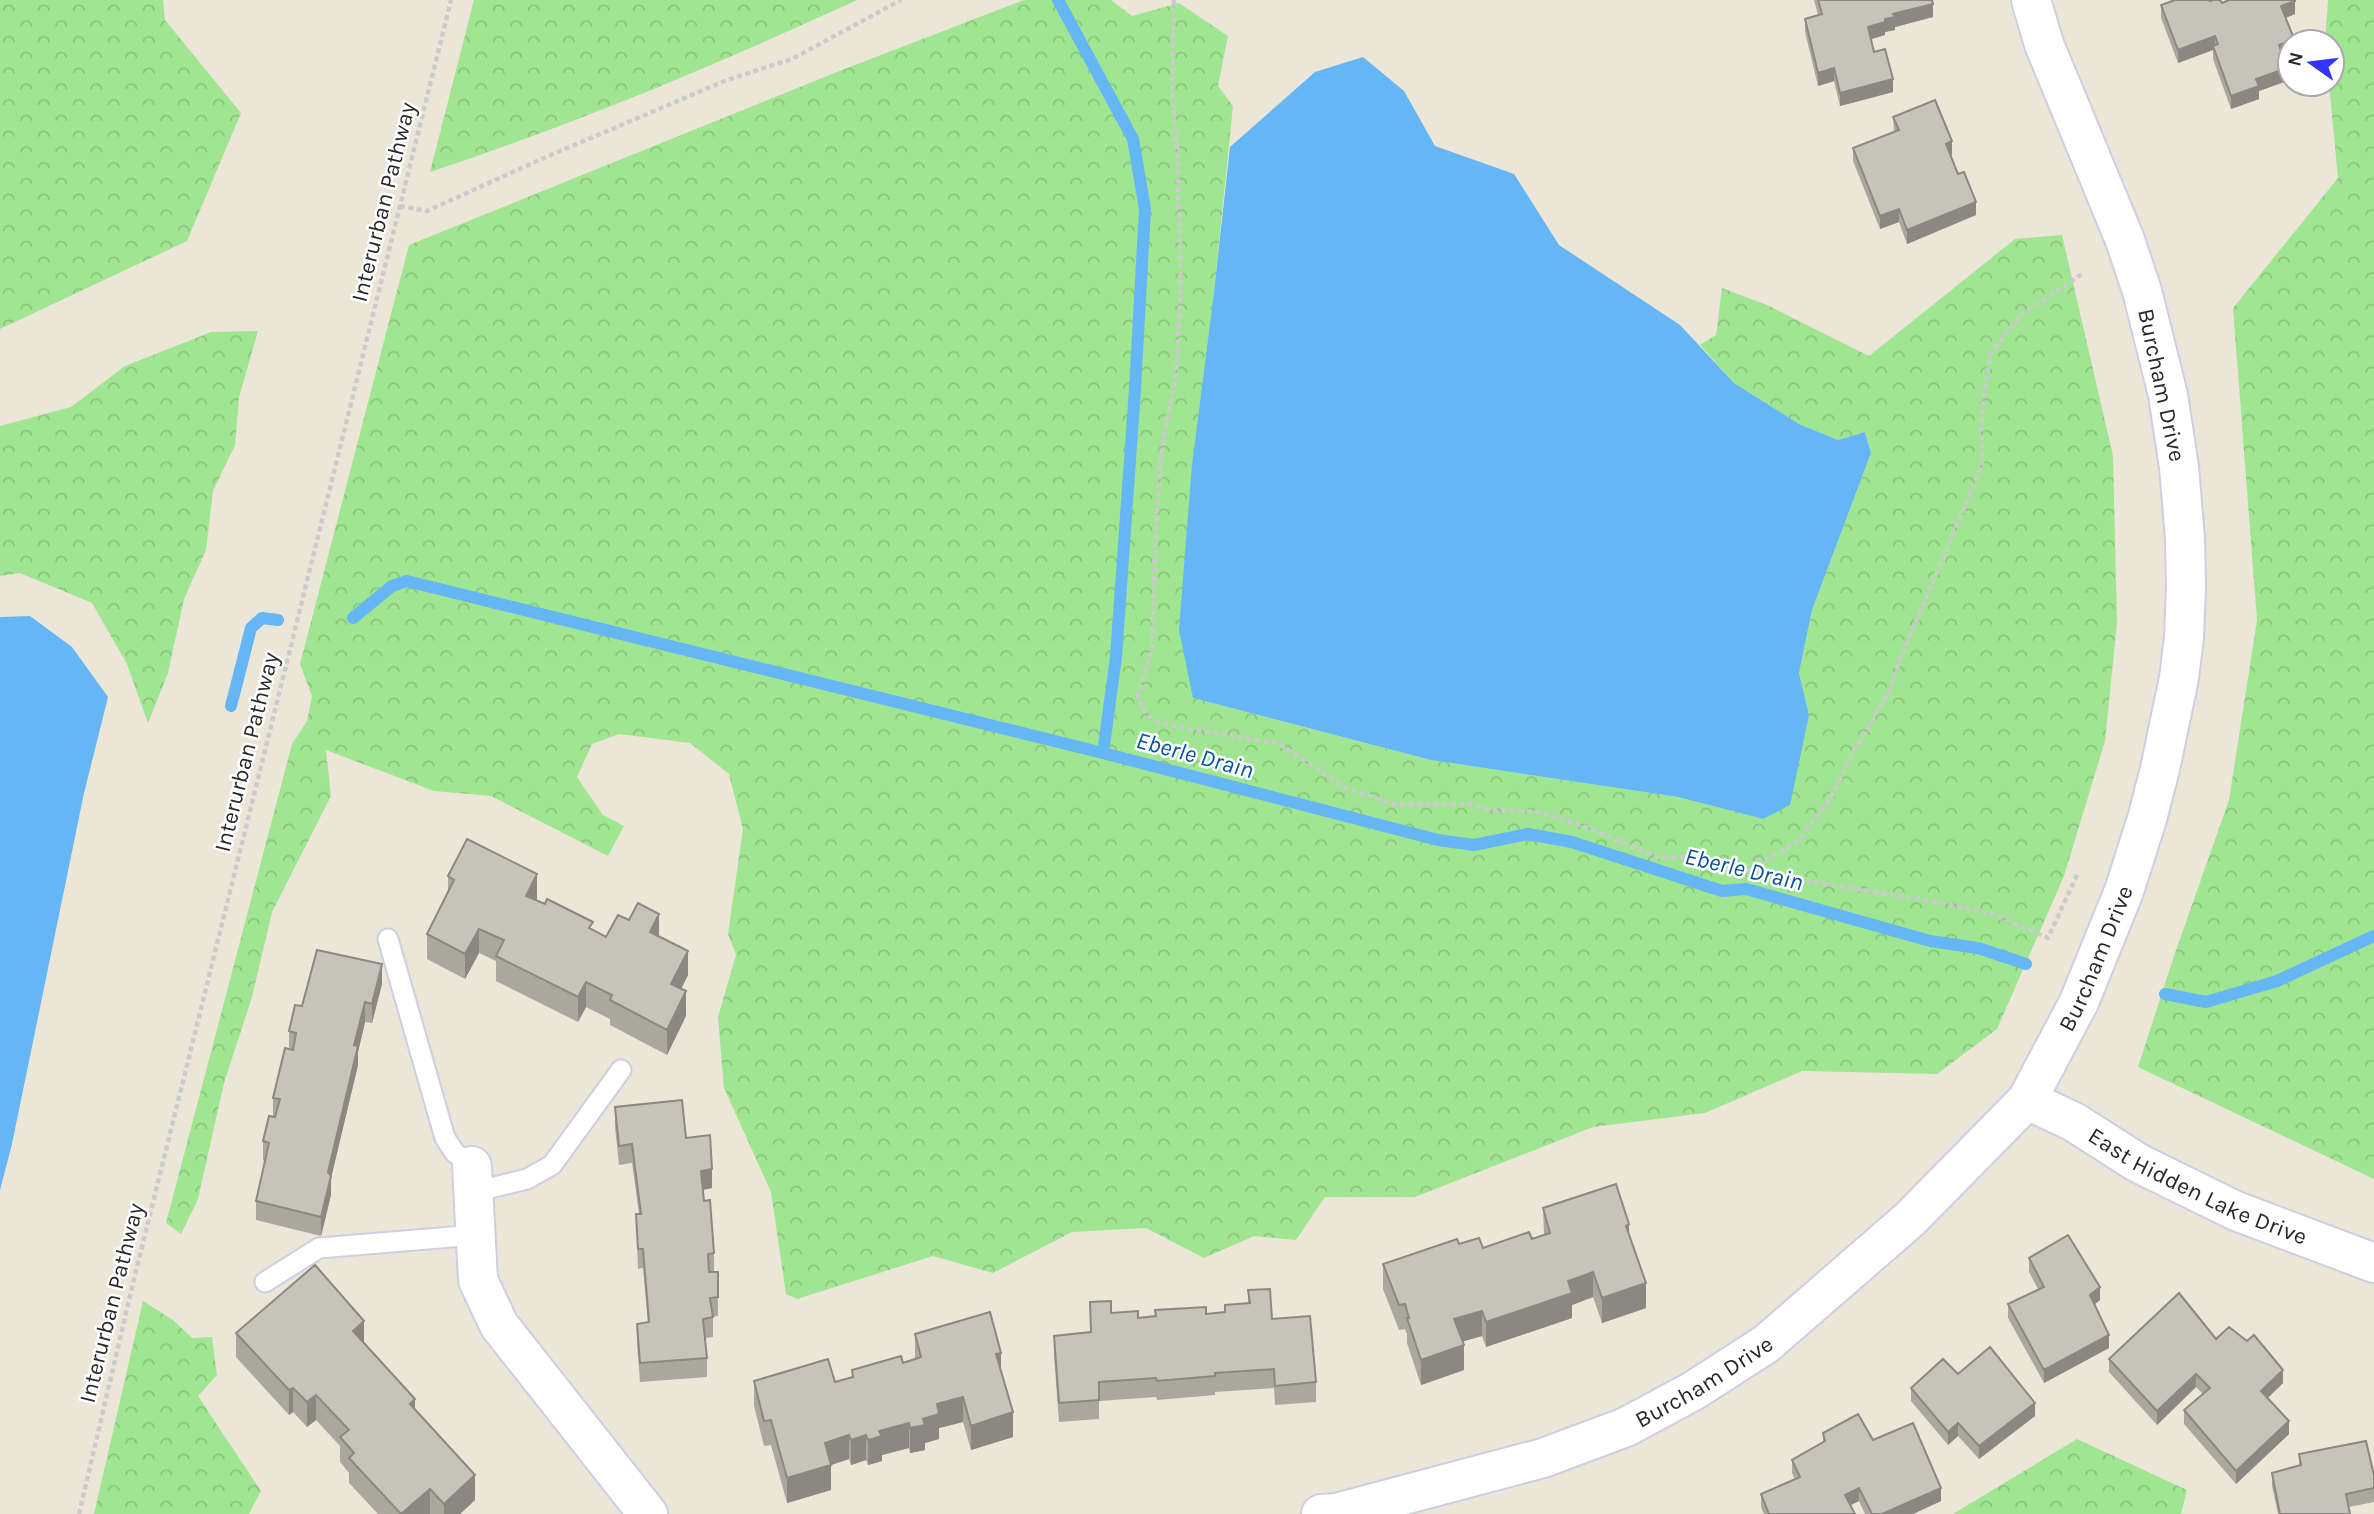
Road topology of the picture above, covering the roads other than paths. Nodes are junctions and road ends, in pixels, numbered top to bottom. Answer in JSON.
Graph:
{"nodes":[{"id":1,"x":2031,"y":0,"type":"edge"},
{"id":2,"x":388,"y":939,"type":"dead end"},
{"id":3,"x":621,"y":1070,"type":"dead end"},
{"id":4,"x":2027,"y":1100,"type":"junction"},
{"id":5,"x":473,"y":1179,"type":"junction"},
{"id":6,"x":476,"y":1235,"type":"junction"},
{"id":7,"x":2374,"y":1263,"type":"edge"},
{"id":8,"x":265,"y":1282,"type":"dead end"},
{"id":9,"x":648,"y":1514,"type":"edge"},
{"id":10,"x":1321,"y":1514,"type":"edge"},
{"id":11,"x":1336,"y":1514,"type":"edge"}],
"edges":[{"from":1,"to":4,"type":"street","name":"Burcham Drive"},
{"from":2,"to":5,"type":"lane"},
{"from":3,"to":5,"type":"lane"},
{"from":4,"to":7,"type":"street","name":"East Hidden Lake Drive"},
{"from":4,"to":11,"type":"street","name":"Burcham Drive"},
{"from":5,"to":6,"type":"street"},
{"from":6,"to":8,"type":"lane"},
{"from":6,"to":9,"type":"street"},
{"from":10,"to":11,"type":"street","name":"Burcham Drive"}]}
